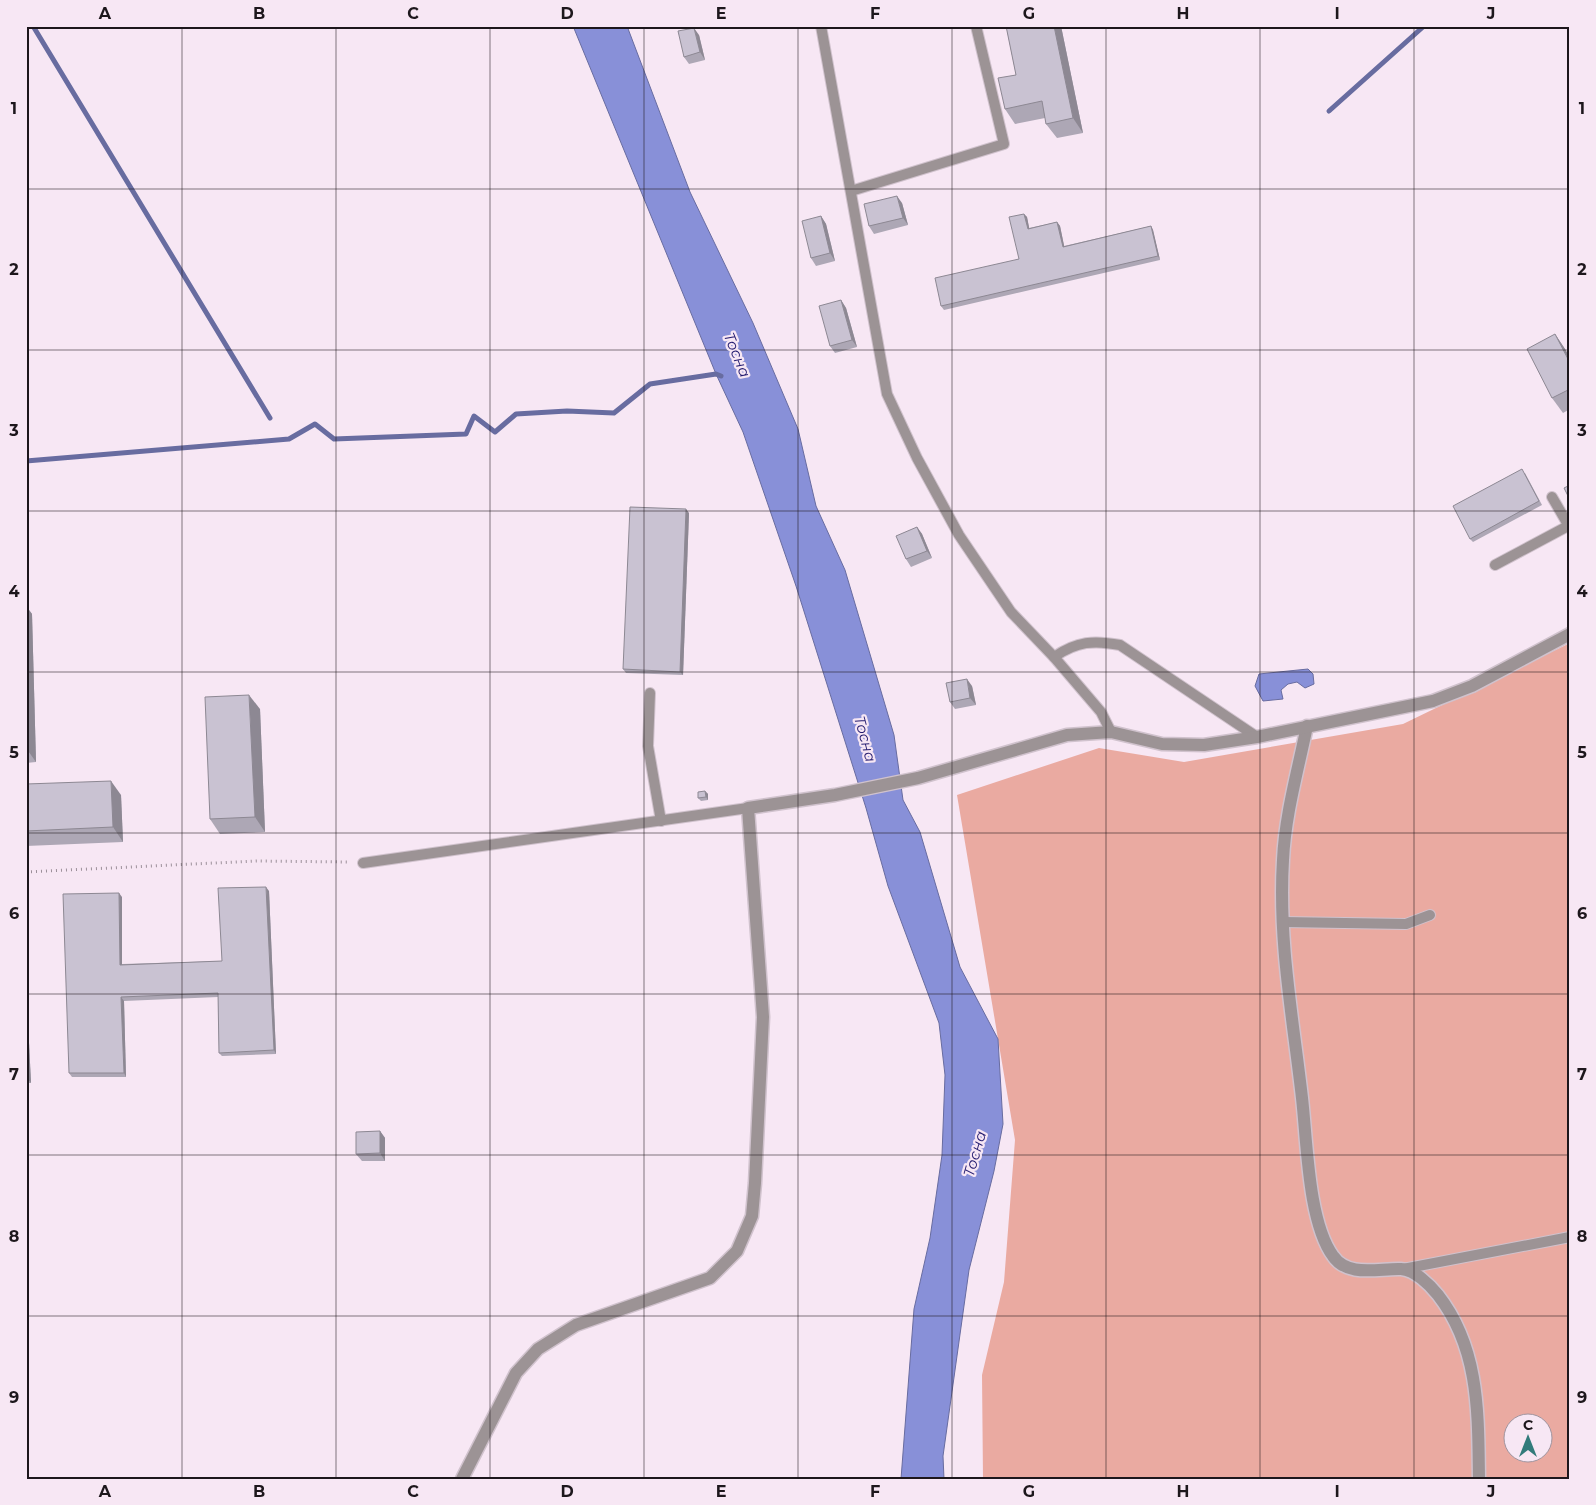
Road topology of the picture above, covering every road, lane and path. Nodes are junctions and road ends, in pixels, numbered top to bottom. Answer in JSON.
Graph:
{"nodes":[{"id":1,"x":821,"y":26,"type":"edge"},
{"id":2,"x":976,"y":26,"type":"edge"},
{"id":3,"x":851,"y":191,"type":"junction"},
{"id":4,"x":1552,"y":497,"type":"dead end"},
{"id":5,"x":1569,"y":527,"type":"edge"},
{"id":6,"x":1495,"y":565,"type":"dead end"},
{"id":7,"x":1570,"y":634,"type":"edge"},
{"id":8,"x":1054,"y":657,"type":"junction"},
{"id":9,"x":650,"y":694,"type":"dead end"},
{"id":10,"x":1307,"y":726,"type":"junction"},
{"id":11,"x":1111,"y":732,"type":"junction"},
{"id":12,"x":1257,"y":737,"type":"junction"},
{"id":13,"x":748,"y":808,"type":"junction"},
{"id":14,"x":661,"y":821,"type":"junction"},
{"id":15,"x":363,"y":863,"type":"joint"},
{"id":16,"x":26,"y":872,"type":"edge"},
{"id":17,"x":1430,"y":915,"type":"dead end"},
{"id":18,"x":1282,"y":922,"type":"junction"},
{"id":19,"x":1570,"y":1236,"type":"edge"},
{"id":20,"x":1403,"y":1269,"type":"junction"},
{"id":21,"x":462,"y":1479,"type":"edge"},
{"id":22,"x":1479,"y":1479,"type":"edge"}],
"edges":[{"from":1,"to":3,"type":"lane"},
{"from":2,"to":3,"type":"lane"},
{"from":3,"to":8,"type":"lane"},
{"from":4,"to":5,"type":"lane"},
{"from":5,"to":6,"type":"lane"},
{"from":7,"to":10,"type":"street"},
{"from":8,"to":11,"type":"lane"},
{"from":8,"to":12,"type":"lane"},
{"from":9,"to":14,"type":"lane"},
{"from":10,"to":12,"type":"street"},
{"from":10,"to":18,"type":"street"},
{"from":11,"to":12,"type":"street"},
{"from":11,"to":13,"type":"street"},
{"from":13,"to":14,"type":"lane"},
{"from":13,"to":21,"type":"street"},
{"from":14,"to":15,"type":"lane"},
{"from":15,"to":16,"type":"path"},
{"from":17,"to":18,"type":"lane"},
{"from":18,"to":20,"type":"street"},
{"from":19,"to":20,"type":"lane"},
{"from":20,"to":22,"type":"street"}]}
